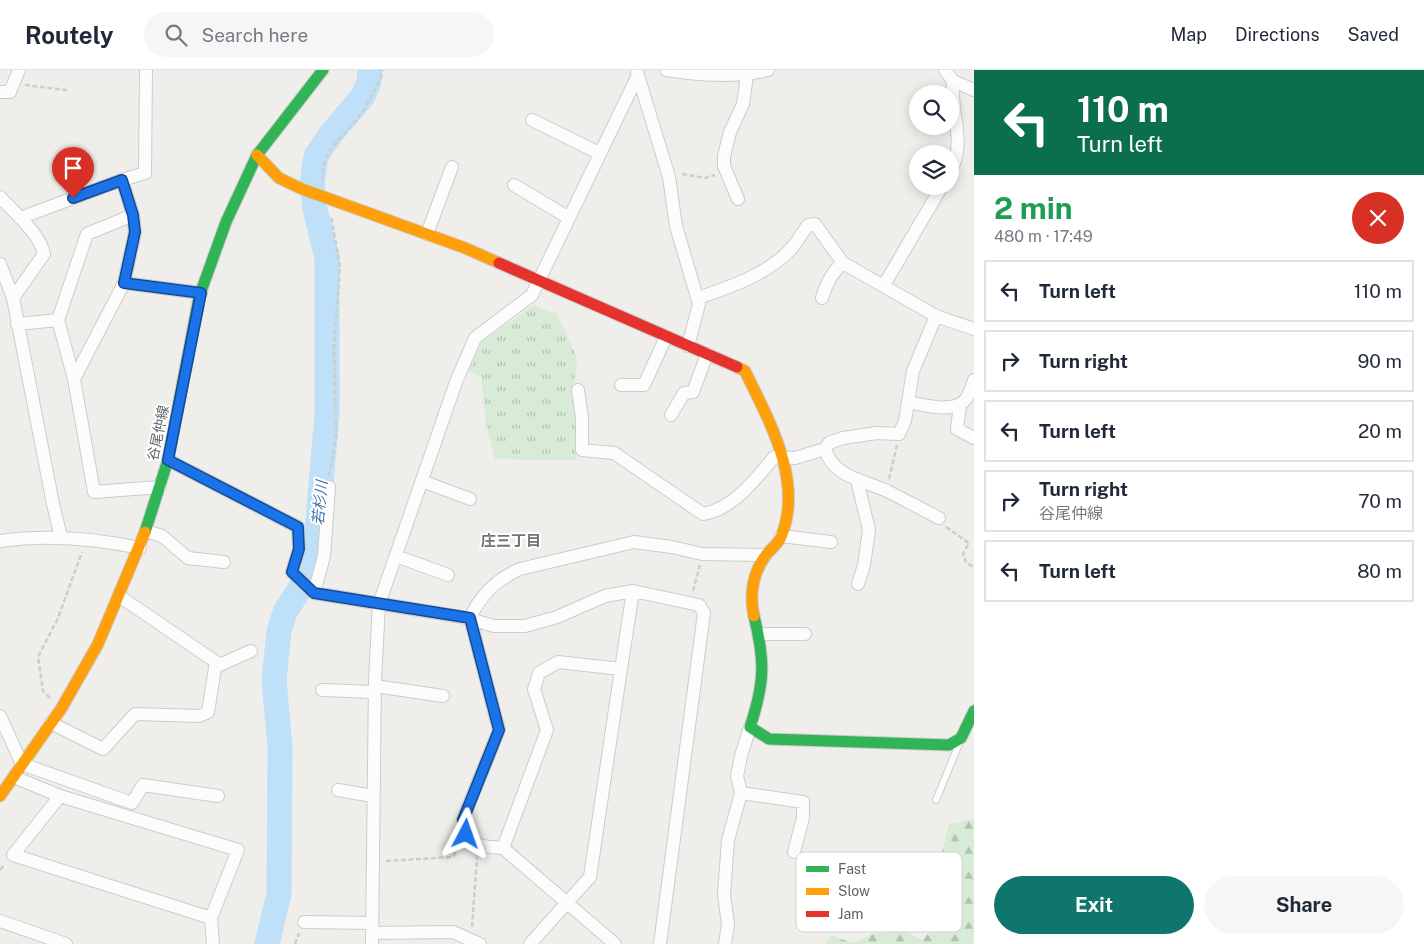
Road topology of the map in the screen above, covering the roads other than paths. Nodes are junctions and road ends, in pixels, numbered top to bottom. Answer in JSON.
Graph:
{"nodes":[{"id":1,"x":19,"y":70,"type":"edge"},
{"id":2,"x":146,"y":70,"type":"edge"},
{"id":3,"x":323,"y":70,"type":"edge"},
{"id":4,"x":666,"y":70,"type":"edge"},
{"id":5,"x":768,"y":70,"type":"edge"},
{"id":6,"x":945,"y":70,"type":"edge"},
{"id":7,"x":637,"y":73,"type":"edge"},
{"id":8,"x":747,"y":75,"type":"junction"},
{"id":9,"x":953,"y":81,"type":"junction"},
{"id":10,"x":974,"y":90,"type":"edge"},
{"id":11,"x":0,"y":92,"type":"edge"},
{"id":12,"x":532,"y":120,"type":"dead end"},
{"id":13,"x":959,"y":148,"type":"edge"},
{"id":14,"x":599,"y":153,"type":"junction"},
{"id":15,"x":257,"y":154,"type":"junction"},
{"id":16,"x":452,"y":166,"type":"dead end"},
{"id":17,"x":122,"y":180,"type":"junction"},
{"id":18,"x":514,"y":185,"type":"dead end"},
{"id":19,"x":937,"y":195,"type":"edge"},
{"id":20,"x":0,"y":197,"type":"edge"},
{"id":21,"x":738,"y":199,"type":"dead end"},
{"id":22,"x":133,"y":215,"type":"junction"},
{"id":23,"x":20,"y":218,"type":"junction"},
{"id":24,"x":569,"y":218,"type":"junction"},
{"id":25,"x":427,"y":234,"type":"junction"},
{"id":26,"x":843,"y":263,"type":"junction"},
{"id":27,"x":0,"y":264,"type":"edge"},
{"id":28,"x":539,"y":282,"type":"junction"},
{"id":29,"x":124,"y":283,"type":"junction"},
{"id":30,"x":884,"y":285,"type":"junction"},
{"id":31,"x":201,"y":293,"type":"junction"},
{"id":32,"x":13,"y":298,"type":"junction"},
{"id":33,"x":698,"y":298,"type":"junction"},
{"id":34,"x":822,"y":298,"type":"dead end"},
{"id":35,"x":936,"y":316,"type":"junction"},
{"id":36,"x":58,"y":320,"type":"junction"},
{"id":37,"x":17,"y":324,"type":"junction"},
{"id":38,"x":974,"y":329,"type":"edge"},
{"id":39,"x":666,"y":336,"type":"junction"},
{"id":40,"x":688,"y":346,"type":"junction"},
{"id":41,"x":707,"y":354,"type":"junction"},
{"id":42,"x":74,"y":379,"type":"junction"},
{"id":43,"x":974,"y":380,"type":"edge"},
{"id":44,"x":621,"y":385,"type":"dead end"},
{"id":45,"x":578,"y":390,"type":"dead end"},
{"id":46,"x":908,"y":402,"type":"junction"},
{"id":47,"x":960,"y":405,"type":"junction"},
{"id":48,"x":671,"y":415,"type":"dead end"},
{"id":49,"x":974,"y":438,"type":"edge"},
{"id":50,"x":825,"y":449,"type":"junction"},
{"id":51,"x":783,"y":457,"type":"junction"},
{"id":52,"x":168,"y":460,"type":"junction"},
{"id":53,"x":857,"y":480,"type":"junction"},
{"id":54,"x":422,"y":481,"type":"junction"},
{"id":55,"x":160,"y":487,"type":"junction"},
{"id":56,"x":329,"y":487,"type":"road end"},
{"id":57,"x":470,"y":500,"type":"dead end"},
{"id":58,"x":939,"y":518,"type":"road end"},
{"id":59,"x":146,"y":531,"type":"junction"},
{"id":60,"x":781,"y":536,"type":"junction"},
{"id":61,"x":61,"y":537,"type":"junction"},
{"id":62,"x":0,"y":541,"type":"edge"},
{"id":63,"x":830,"y":542,"type":"dead end"},
{"id":64,"x":140,"y":548,"type":"junction"},
{"id":65,"x":766,"y":555,"type":"junction"},
{"id":66,"x":396,"y":556,"type":"junction"},
{"id":67,"x":224,"y":562,"type":"dead end"},
{"id":68,"x":448,"y":575,"type":"dead end"},
{"id":69,"x":858,"y":584,"type":"dead end"},
{"id":70,"x":633,"y":591,"type":"junction"},
{"id":71,"x":314,"y":593,"type":"junction"},
{"id":72,"x":119,"y":596,"type":"junction"},
{"id":73,"x":379,"y":604,"type":"junction"},
{"id":74,"x":470,"y":618,"type":"junction"},
{"id":75,"x":759,"y":634,"type":"junction"},
{"id":76,"x":805,"y":634,"type":"dead end"},
{"id":77,"x":251,"y":652,"type":"dead end"},
{"id":78,"x":215,"y":667,"type":"junction"},
{"id":79,"x":621,"y":669,"type":"junction"},
{"id":80,"x":375,"y":689,"type":"junction"},
{"id":81,"x":322,"y":690,"type":"dead end"},
{"id":82,"x":443,"y":696,"type":"dead end"},
{"id":83,"x":974,"y":711,"type":"edge"},
{"id":84,"x":0,"y":716,"type":"edge"},
{"id":85,"x":51,"y":723,"type":"junction"},
{"id":86,"x":750,"y":727,"type":"junction"},
{"id":87,"x":961,"y":738,"type":"junction"},
{"id":88,"x":22,"y":764,"type":"junction"},
{"id":89,"x":14,"y":777,"type":"junction"},
{"id":90,"x":338,"y":790,"type":"dead end"},
{"id":91,"x":741,"y":793,"type":"junction"},
{"id":92,"x":0,"y":796,"type":"edge"},
{"id":93,"x":60,"y":796,"type":"junction"},
{"id":94,"x":218,"y":796,"type":"dead end"},
{"id":95,"x":374,"y":796,"type":"junction"},
{"id":96,"x":936,"y":800,"type":"dead end"},
{"id":97,"x":503,"y":848,"type":"junction"},
{"id":98,"x":794,"y":852,"type":"dead end"},
{"id":99,"x":568,"y":904,"type":"junction"},
{"id":100,"x":211,"y":918,"type":"junction"},
{"id":101,"x":304,"y":922,"type":"dead end"},
{"id":102,"x":1,"y":924,"type":"edge"},
{"id":103,"x":372,"y":933,"type":"edge"},
{"id":104,"x":476,"y":942,"type":"edge"},
{"id":105,"x":66,"y":944,"type":"edge"},
{"id":106,"x":213,"y":944,"type":"edge"},
{"id":107,"x":530,"y":944,"type":"edge"},
{"id":108,"x":615,"y":944,"type":"edge"},
{"id":109,"x":660,"y":944,"type":"edge"},
{"id":110,"x":724,"y":944,"type":"edge"}],
"edges":[{"from":1,"to":11,"type":"street"},
{"from":2,"to":17,"type":"street"},
{"from":3,"to":15,"type":"street","name":"谷尾仲線"},
{"from":4,"to":8,"type":"street"},
{"from":5,"to":8,"type":"street"},
{"from":6,"to":9,"type":"street"},
{"from":7,"to":14,"type":"street"},
{"from":7,"to":33,"type":"street"},
{"from":8,"to":21,"type":"street"},
{"from":9,"to":10,"type":"street"},
{"from":9,"to":13,"type":"street"},
{"from":12,"to":14,"type":"street"},
{"from":14,"to":24,"type":"street"},
{"from":15,"to":25,"type":"street"},
{"from":15,"to":31,"type":"street","name":"谷尾仲線"},
{"from":16,"to":25,"type":"street"},
{"from":17,"to":22,"type":"street"},
{"from":17,"to":23,"type":"street"},
{"from":18,"to":24,"type":"street"},
{"from":19,"to":30,"type":"street"},
{"from":20,"to":23,"type":"street"},
{"from":22,"to":29,"type":"street"},
{"from":22,"to":36,"type":"street"},
{"from":23,"to":32,"type":"street"},
{"from":24,"to":28,"type":"street"},
{"from":25,"to":28,"type":"street"},
{"from":26,"to":30,"type":"street"},
{"from":26,"to":33,"type":"street"},
{"from":26,"to":34,"type":"street"},
{"from":27,"to":32,"type":"street"},
{"from":28,"to":39,"type":"street"},
{"from":28,"to":54,"type":"street"},
{"from":29,"to":31,"type":"street"},
{"from":29,"to":42,"type":"street"},
{"from":30,"to":35,"type":"street"},
{"from":31,"to":52,"type":"street","name":"谷尾仲線"},
{"from":32,"to":37,"type":"street"},
{"from":33,"to":40,"type":"street"},
{"from":35,"to":38,"type":"street"},
{"from":35,"to":46,"type":"street"},
{"from":36,"to":37,"type":"street"},
{"from":36,"to":42,"type":"street"},
{"from":37,"to":61,"type":"street"},
{"from":39,"to":40,"type":"street"},
{"from":39,"to":44,"type":"street"},
{"from":40,"to":41,"type":"street"},
{"from":41,"to":48,"type":"street"},
{"from":41,"to":51,"type":"street"},
{"from":42,"to":55,"type":"street"},
{"from":43,"to":47,"type":"street"},
{"from":45,"to":51,"type":"street"},
{"from":46,"to":47,"type":"street"},
{"from":46,"to":50,"type":"street"},
{"from":47,"to":49,"type":"street"},
{"from":50,"to":51,"type":"street"},
{"from":50,"to":53,"type":"street"},
{"from":51,"to":60,"type":"street"},
{"from":52,"to":55,"type":"street","name":"谷尾仲線"},
{"from":52,"to":71,"type":"street"},
{"from":53,"to":58,"type":"street"},
{"from":53,"to":69,"type":"street"},
{"from":54,"to":57,"type":"street"},
{"from":54,"to":66,"type":"street"},
{"from":55,"to":59,"type":"street","name":"谷尾仲線"},
{"from":56,"to":71,"type":"street"},
{"from":59,"to":64,"type":"street","name":"谷尾仲線"},
{"from":59,"to":67,"type":"street"},
{"from":60,"to":63,"type":"street"},
{"from":60,"to":65,"type":"street"},
{"from":61,"to":62,"type":"street"},
{"from":61,"to":64,"type":"street"},
{"from":64,"to":72,"type":"street","name":"谷尾仲線"},
{"from":65,"to":74,"type":"street"},
{"from":65,"to":75,"type":"street"},
{"from":66,"to":68,"type":"street"},
{"from":66,"to":73,"type":"street"},
{"from":70,"to":74,"type":"street"},
{"from":70,"to":79,"type":"street"},
{"from":70,"to":109,"type":"street"},
{"from":71,"to":73,"type":"street"},
{"from":72,"to":78,"type":"street"},
{"from":72,"to":85,"type":"street","name":"谷尾仲線"},
{"from":73,"to":74,"type":"street"},
{"from":73,"to":80,"type":"street"},
{"from":74,"to":97,"type":"street"},
{"from":75,"to":76,"type":"street"},
{"from":75,"to":86,"type":"street"},
{"from":77,"to":78,"type":"street"},
{"from":78,"to":85,"type":"street"},
{"from":79,"to":97,"type":"street"},
{"from":79,"to":99,"type":"street"},
{"from":80,"to":81,"type":"street"},
{"from":80,"to":82,"type":"street"},
{"from":80,"to":95,"type":"street"},
{"from":83,"to":87,"type":"street"},
{"from":84,"to":88,"type":"street"},
{"from":85,"to":88,"type":"street","name":"谷尾仲線"},
{"from":86,"to":87,"type":"street"},
{"from":86,"to":91,"type":"street"},
{"from":87,"to":96,"type":"lane"},
{"from":88,"to":89,"type":"street","name":"谷尾仲線"},
{"from":88,"to":94,"type":"street"},
{"from":89,"to":92,"type":"street","name":"谷尾仲線"},
{"from":89,"to":93,"type":"street"},
{"from":90,"to":95,"type":"street"},
{"from":91,"to":98,"type":"street"},
{"from":91,"to":110,"type":"street"},
{"from":93,"to":100,"type":"street"},
{"from":93,"to":100,"type":"street"},
{"from":95,"to":103,"type":"street"},
{"from":97,"to":99,"type":"street"},
{"from":99,"to":107,"type":"street"},
{"from":99,"to":108,"type":"street"},
{"from":100,"to":106,"type":"street"},
{"from":101,"to":103,"type":"street"},
{"from":102,"to":105,"type":"street"},
{"from":103,"to":104,"type":"street"}]}
